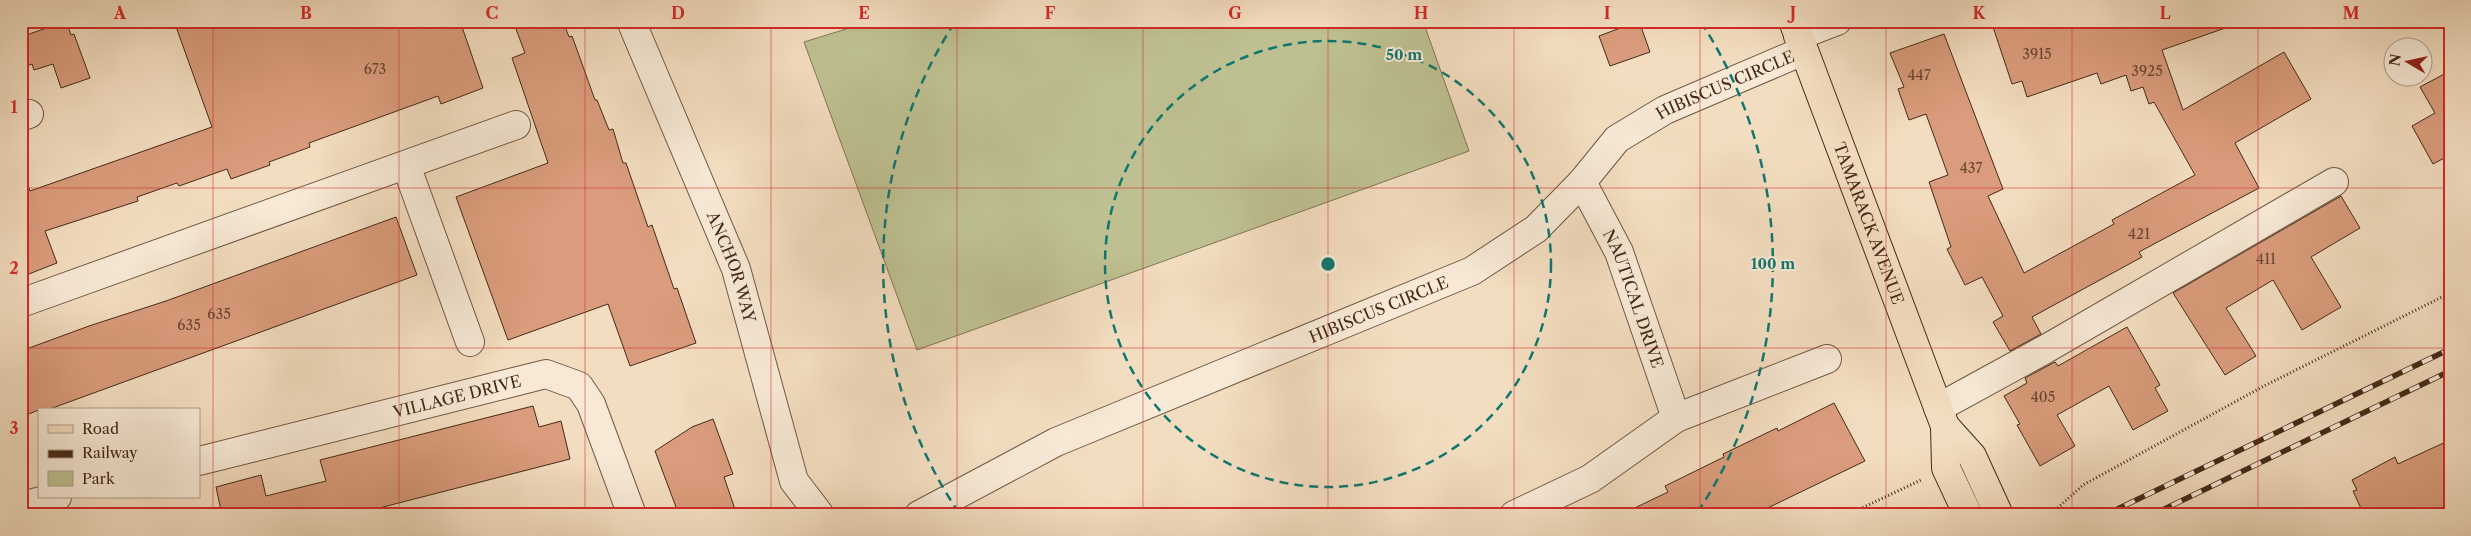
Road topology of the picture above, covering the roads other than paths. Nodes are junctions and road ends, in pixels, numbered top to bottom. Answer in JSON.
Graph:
{"nodes":[{"id":1,"x":631,"y":21,"type":"edge"},
{"id":2,"x":1836,"y":21,"type":"edge"},
{"id":3,"x":1798,"y":36,"type":"edge"},
{"id":4,"x":516,"y":125,"type":"dead end"},
{"id":5,"x":406,"y":165,"type":"junction"},
{"id":6,"x":1582,"y":182,"type":"junction"},
{"id":7,"x":2334,"y":182,"type":"dead end"},
{"id":8,"x":21,"y":303,"type":"edge"},
{"id":9,"x":470,"y":342,"type":"dead end"},
{"id":10,"x":1827,"y":359,"type":"dead end"},
{"id":11,"x":1942,"y":417,"type":"junction"},
{"id":12,"x":1676,"y":418,"type":"junction"},
{"id":13,"x":200,"y":461,"type":"edge"},
{"id":14,"x":53,"y":498,"type":"edge"},
{"id":15,"x":21,"y":506,"type":"edge"},
{"id":16,"x":632,"y":515,"type":"edge"},
{"id":17,"x":820,"y":515,"type":"edge"},
{"id":18,"x":919,"y":515,"type":"edge"},
{"id":19,"x":1514,"y":515,"type":"edge"},
{"id":20,"x":1968,"y":515,"type":"edge"},
{"id":21,"x":1999,"y":515,"type":"edge"}],
"edges":[{"from":1,"to":17,"type":"street","name":"ANCHOR WAY"},
{"from":2,"to":3,"type":"street","name":"HIBISCUS CIRCLE"},
{"from":3,"to":6,"type":"street","name":"HIBISCUS CIRCLE"},
{"from":3,"to":11,"type":"main road","name":"TAMARACK AVENUE"},
{"from":4,"to":5,"type":"street"},
{"from":5,"to":8,"type":"street"},
{"from":5,"to":9,"type":"street"},
{"from":6,"to":12,"type":"street","name":"NAUTICAL DRIVE"},
{"from":6,"to":18,"type":"street","name":"HIBISCUS CIRCLE"},
{"from":7,"to":11,"type":"street"},
{"from":10,"to":12,"type":"street"},
{"from":11,"to":20,"type":"main road","name":"TAMARACK AVENUE"},
{"from":11,"to":21,"type":"main road","name":"TAMARACK AVENUE"},
{"from":12,"to":19,"type":"street"},
{"from":13,"to":16,"type":"street","name":"VILLAGE DRIVE"},
{"from":14,"to":15,"type":"street"}]}
